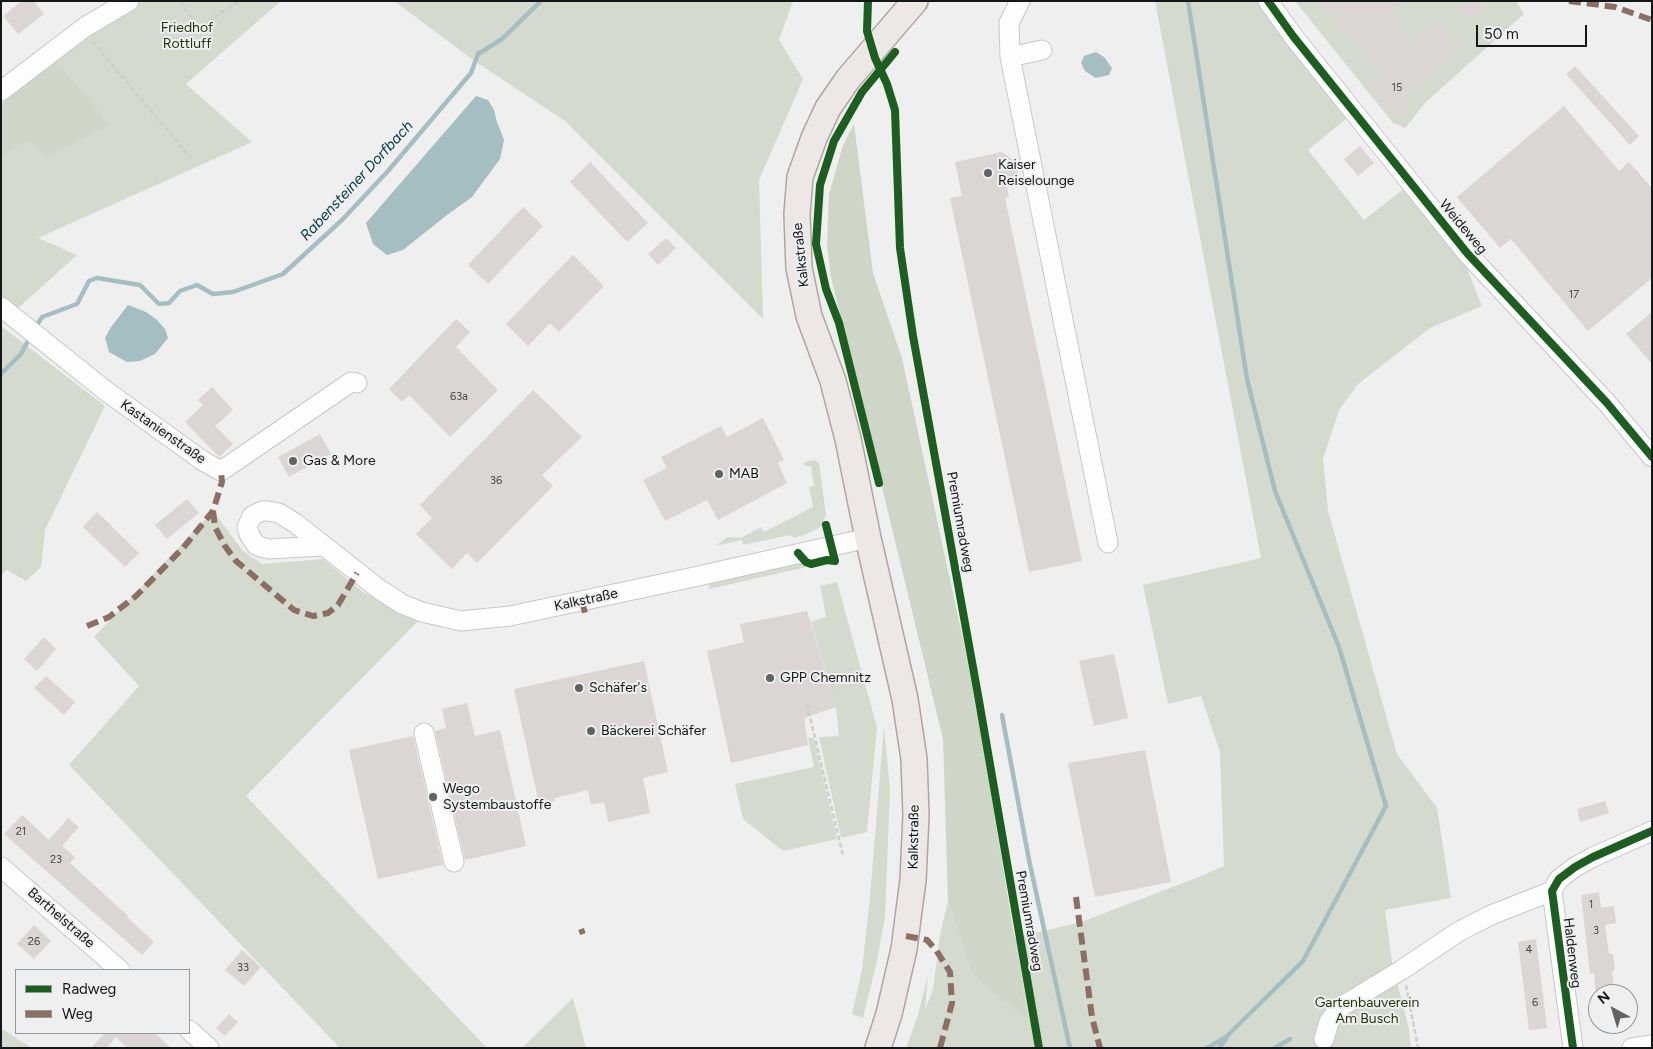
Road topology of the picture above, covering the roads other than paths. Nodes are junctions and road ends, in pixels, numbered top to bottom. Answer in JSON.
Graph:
{"nodes":[{"id":1,"x":129,"y":1,"type":"edge"},
{"id":2,"x":916,"y":1,"type":"edge"},
{"id":3,"x":1020,"y":1,"type":"edge"},
{"id":4,"x":1268,"y":1,"type":"edge"},
{"id":5,"x":1042,"y":50,"type":"dead end"},
{"id":6,"x":1010,"y":57,"type":"junction"},
{"id":7,"x":1,"y":91,"type":"edge"},
{"id":8,"x":1,"y":307,"type":"edge"},
{"id":9,"x":358,"y":383,"type":"dead end"},
{"id":10,"x":1652,"y":457,"type":"edge"},
{"id":11,"x":868,"y":538,"type":"junction"},
{"id":12,"x":1108,"y":543,"type":"dead end"},
{"id":13,"x":322,"y":546,"type":"dead end"},
{"id":14,"x":424,"y":733,"type":"dead end"},
{"id":15,"x":1651,"y":833,"type":"edge"},
{"id":16,"x":454,"y":862,"type":"dead end"},
{"id":17,"x":1,"y":867,"type":"edge"},
{"id":18,"x":1552,"y":891,"type":"junction"},
{"id":19,"x":119,"y":969,"type":"edge"},
{"id":20,"x":190,"y":1031,"type":"edge"},
{"id":21,"x":1324,"y":1039,"type":"dead end"},
{"id":22,"x":1652,"y":1045,"type":"edge"},
{"id":23,"x":209,"y":1048,"type":"edge"},
{"id":24,"x":878,"y":1048,"type":"edge"},
{"id":25,"x":1573,"y":1048,"type":"edge"},
{"id":26,"x":1632,"y":1048,"type":"edge"}],
"edges":[{"from":1,"to":7,"type":"street"},
{"from":2,"to":11,"type":"main road","name":"Kalkstraße"},
{"from":3,"to":6,"type":"street"},
{"from":4,"to":10,"type":"street","name":"Weideweg"},
{"from":5,"to":6,"type":"street"},
{"from":6,"to":12,"type":"street"},
{"from":8,"to":9,"type":"street","name":"Kastanienstraße"},
{"from":11,"to":13,"type":"street","name":"Kalkstraße"},
{"from":11,"to":24,"type":"main road","name":"Kalkstraße"},
{"from":14,"to":16,"type":"street"},
{"from":15,"to":18,"type":"street"},
{"from":17,"to":19,"type":"street","name":"Barthelstraße"},
{"from":18,"to":21,"type":"street"},
{"from":18,"to":25,"type":"street","name":"Haldenweg"},
{"from":20,"to":23,"type":"street"},
{"from":22,"to":26,"type":"street"}]}
